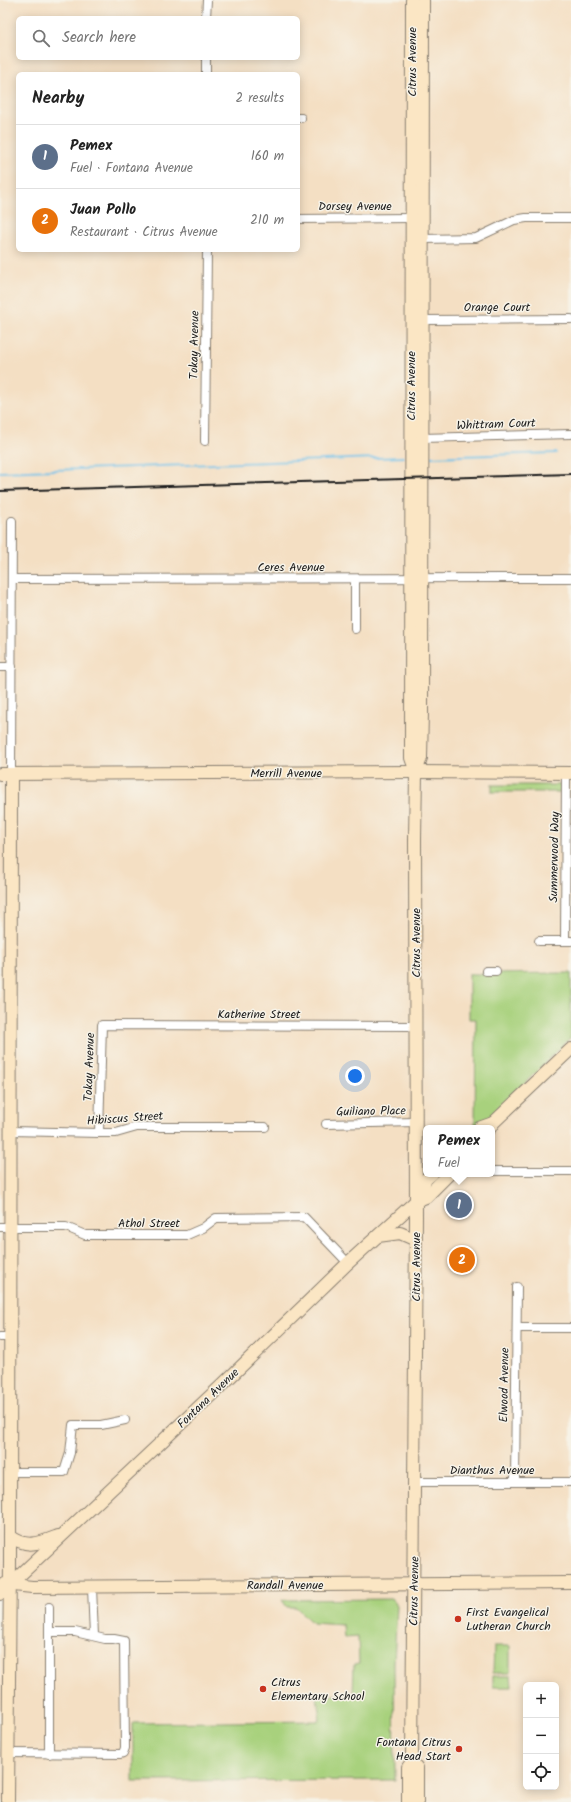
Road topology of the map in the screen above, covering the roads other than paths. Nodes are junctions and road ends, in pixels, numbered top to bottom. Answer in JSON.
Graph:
{"nodes":[{"id":1,"x":207,"y":0,"type":"edge"},
{"id":2,"x":412,"y":0,"type":"edge"},
{"id":3,"x":423,"y":0,"type":"edge"},
{"id":4,"x":206,"y":16,"type":"edge"},
{"id":5,"x":206,"y":60,"type":"edge"},
{"id":6,"x":206,"y":72,"type":"edge"},
{"id":7,"x":300,"y":218,"type":"edge"},
{"id":8,"x":411,"y":218,"type":"junction"},
{"id":9,"x":571,"y":218,"type":"edge"},
{"id":10,"x":423,"y":239,"type":"junction"},
{"id":11,"x":207,"y":252,"type":"edge"},
{"id":12,"x":571,"y":319,"type":"edge"},
{"id":13,"x":423,"y":320,"type":"junction"},
{"id":14,"x":571,"y":434,"type":"edge"},
{"id":15,"x":422,"y":438,"type":"junction"},
{"id":16,"x":204,"y":441,"type":"dead end"},
{"id":17,"x":417,"y":457,"type":"junction"},
{"id":18,"x":12,"y":521,"type":"dead end"},
{"id":19,"x":355,"y":578,"type":"junction"},
{"id":20,"x":416,"y":578,"type":"junction"},
{"id":21,"x":571,"y":578,"type":"edge"},
{"id":22,"x":12,"y":579,"type":"junction"},
{"id":23,"x":355,"y":629,"type":"dead end"},
{"id":24,"x":0,"y":667,"type":"edge"},
{"id":25,"x":12,"y":667,"type":"junction"},
{"id":26,"x":416,"y":772,"type":"junction"},
{"id":27,"x":568,"y":773,"type":"edge"},
{"id":28,"x":6,"y":774,"type":"edge"},
{"id":29,"x":539,"y":941,"type":"dead end"},
{"id":30,"x":568,"y":941,"type":"edge"},
{"id":31,"x":486,"y":971,"type":"dead end"},
{"id":32,"x":496,"y":971,"type":"dead end"},
{"id":33,"x":102,"y":1025,"type":"joint"},
{"id":34,"x":416,"y":1026,"type":"junction"},
{"id":35,"x":571,"y":1049,"type":"edge"},
{"id":36,"x":416,"y":1122,"type":"junction"},
{"id":37,"x":326,"y":1124,"type":"dead end"},
{"id":38,"x":492,"y":1125,"type":"edge"},
{"id":39,"x":265,"y":1127,"type":"dead end"},
{"id":40,"x":11,"y":1131,"type":"junction"},
{"id":41,"x":99,"y":1133,"type":"junction"},
{"id":42,"x":421,"y":1161,"type":"edge"},
{"id":43,"x":495,"y":1171,"type":"edge"},
{"id":44,"x":571,"y":1171,"type":"edge"},
{"id":45,"x":428,"y":1177,"type":"edge"},
{"id":46,"x":446,"y":1177,"type":"edge"},
{"id":47,"x":416,"y":1201,"type":"junction"},
{"id":48,"x":5,"y":1227,"type":"edge"},
{"id":49,"x":378,"y":1236,"type":"junction"},
{"id":50,"x":416,"y":1240,"type":"junction"},
{"id":51,"x":348,"y":1263,"type":"junction"},
{"id":52,"x":517,"y":1287,"type":"dead end"},
{"id":53,"x":517,"y":1328,"type":"junction"},
{"id":54,"x":571,"y":1328,"type":"edge"},
{"id":55,"x":5,"y":1337,"type":"edge"},
{"id":56,"x":125,"y":1420,"type":"dead end"},
{"id":57,"x":10,"y":1472,"type":"junction"},
{"id":58,"x":414,"y":1482,"type":"junction"},
{"id":59,"x":515,"y":1482,"type":"junction"},
{"id":60,"x":571,"y":1482,"type":"edge"},
{"id":61,"x":65,"y":1533,"type":"junction"},
{"id":62,"x":10,"y":1536,"type":"junction"},
{"id":63,"x":571,"y":1583,"type":"edge"},
{"id":64,"x":5,"y":1584,"type":"edge"},
{"id":65,"x":414,"y":1584,"type":"junction"},
{"id":66,"x":95,"y":1587,"type":"junction"},
{"id":67,"x":0,"y":1594,"type":"edge"},
{"id":68,"x":49,"y":1608,"type":"dead end"},
{"id":69,"x":49,"y":1632,"type":"junction"},
{"id":70,"x":94,"y":1636,"type":"junction"},
{"id":71,"x":9,"y":1753,"type":"junction"},
{"id":72,"x":49,"y":1754,"type":"junction"},
{"id":73,"x":412,"y":1762,"type":"junction"},
{"id":74,"x":8,"y":1802,"type":"edge"},
{"id":75,"x":408,"y":1802,"type":"edge"},
{"id":76,"x":417,"y":1802,"type":"edge"}],
"edges":[{"from":1,"to":4,"type":"street"},
{"from":2,"to":8,"type":"main road","name":"Citrus Avenue"},
{"from":3,"to":10,"type":"main road","name":"Citrus Avenue"},
{"from":5,"to":6,"type":"street"},
{"from":7,"to":8,"type":"street","name":"Dorsey Avenue"},
{"from":8,"to":17,"type":"main road","name":"Citrus Avenue"},
{"from":9,"to":10,"type":"street"},
{"from":10,"to":13,"type":"main road","name":"Citrus Avenue"},
{"from":11,"to":16,"type":"street","name":"Tokay Avenue"},
{"from":12,"to":13,"type":"street","name":"Orange Court"},
{"from":13,"to":15,"type":"main road","name":"Citrus Avenue"},
{"from":14,"to":15,"type":"street","name":"Whittram Court"},
{"from":15,"to":17,"type":"main road","name":"Citrus Avenue"},
{"from":17,"to":20,"type":"main road","name":"Citrus Avenue"},
{"from":18,"to":22,"type":"street"},
{"from":19,"to":20,"type":"street","name":"Ceres Avenue"},
{"from":19,"to":22,"type":"street","name":"Ceres Avenue"},
{"from":19,"to":23,"type":"street"},
{"from":20,"to":21,"type":"street","name":"Ceres Avenue"},
{"from":20,"to":26,"type":"main road","name":"Citrus Avenue"},
{"from":22,"to":25,"type":"street"},
{"from":24,"to":25,"type":"street"},
{"from":25,"to":28,"type":"street"},
{"from":26,"to":27,"type":"main road","name":"Merrill Avenue"},
{"from":26,"to":28,"type":"main road","name":"Merrill Avenue"},
{"from":26,"to":34,"type":"main road","name":"Citrus Avenue"},
{"from":27,"to":30,"type":"street","name":"Summerwood Way"},
{"from":28,"to":40,"type":"main road"},
{"from":29,"to":30,"type":"street"},
{"from":31,"to":32,"type":"street"},
{"from":33,"to":34,"type":"street","name":"Katherine Street"},
{"from":33,"to":41,"type":"street","name":"Tokay Avenue"},
{"from":34,"to":36,"type":"main road","name":"Citrus Avenue"},
{"from":35,"to":38,"type":"main road"},
{"from":36,"to":37,"type":"street","name":"Guiliano Place"},
{"from":36,"to":42,"type":"main road","name":"Citrus Avenue"},
{"from":39,"to":41,"type":"street","name":"Hibiscus Street"},
{"from":40,"to":41,"type":"street","name":"Hibiscus Street"},
{"from":40,"to":48,"type":"main road"},
{"from":42,"to":47,"type":"main road","name":"Citrus Avenue"},
{"from":43,"to":44,"type":"street"},
{"from":45,"to":47,"type":"main road","name":"Fontana Avenue"},
{"from":46,"to":47,"type":"main road","name":"Fontana Avenue"},
{"from":47,"to":49,"type":"main road","name":"Fontana Avenue"},
{"from":47,"to":50,"type":"main road","name":"Citrus Avenue"},
{"from":48,"to":51,"type":"street","name":"Athol Street"},
{"from":48,"to":55,"type":"main road"},
{"from":49,"to":50,"type":"main road"},
{"from":49,"to":51,"type":"main road","name":"Fontana Avenue"},
{"from":50,"to":58,"type":"main road","name":"Citrus Avenue"},
{"from":51,"to":61,"type":"main road","name":"Fontana Avenue"},
{"from":52,"to":53,"type":"street","name":"Elwood Avenue"},
{"from":53,"to":54,"type":"street"},
{"from":53,"to":59,"type":"street","name":"Elwood Avenue"},
{"from":55,"to":57,"type":"main road"},
{"from":56,"to":57,"type":"street"},
{"from":57,"to":62,"type":"main road"},
{"from":58,"to":59,"type":"street","name":"Dianthus Avenue"},
{"from":58,"to":65,"type":"main road","name":"Citrus Avenue"},
{"from":59,"to":60,"type":"street","name":"Dianthus Avenue"},
{"from":61,"to":62,"type":"main road"},
{"from":61,"to":64,"type":"main road","name":"Fontana Avenue"},
{"from":62,"to":64,"type":"main road"},
{"from":63,"to":65,"type":"main road","name":"Randall Avenue"},
{"from":64,"to":66,"type":"main road","name":"Randall Avenue"},
{"from":64,"to":67,"type":"main road","name":"Fontana Avenue"},
{"from":64,"to":71,"type":"main road"},
{"from":65,"to":66,"type":"main road","name":"Randall Avenue"},
{"from":65,"to":73,"type":"main road","name":"Citrus Avenue"},
{"from":66,"to":70,"type":"street"},
{"from":68,"to":69,"type":"street"},
{"from":69,"to":70,"type":"street"},
{"from":69,"to":72,"type":"street"},
{"from":70,"to":72,"type":"street"},
{"from":71,"to":72,"type":"street"},
{"from":71,"to":74,"type":"main road"},
{"from":73,"to":75,"type":"main road","name":"Citrus Avenue"},
{"from":73,"to":76,"type":"main road","name":"Citrus Avenue"}]}
